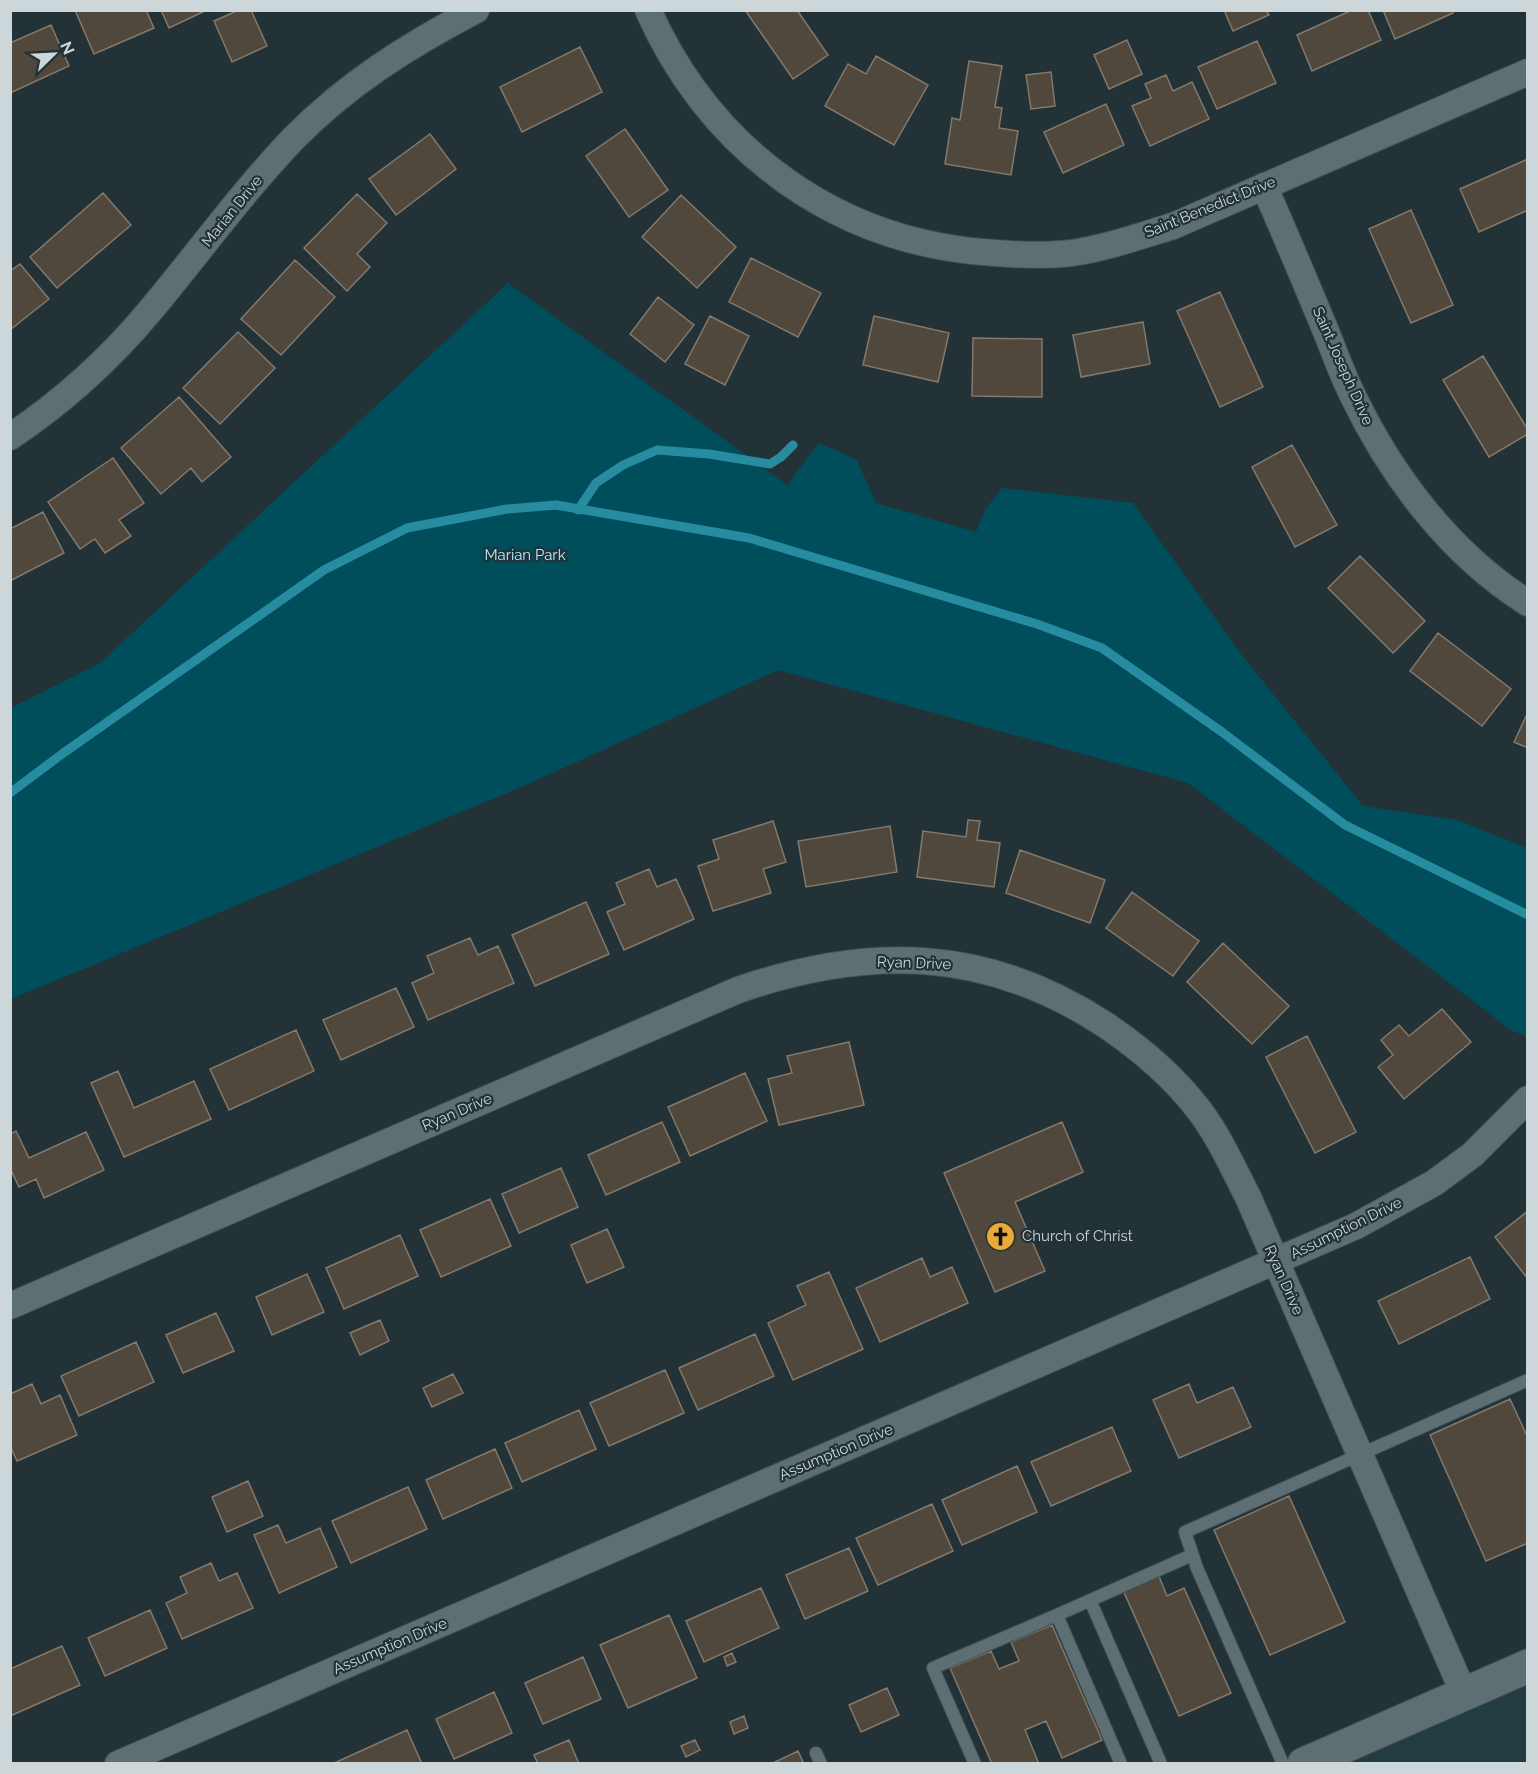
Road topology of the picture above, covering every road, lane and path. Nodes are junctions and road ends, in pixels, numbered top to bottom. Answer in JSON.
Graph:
{"nodes":[{"id":1,"x":476,"y":10,"type":"edge"},
{"id":2,"x":648,"y":10,"type":"edge"},
{"id":3,"x":1527,"y":72,"type":"edge"},
{"id":4,"x":1264,"y":186,"type":"junction"},
{"id":5,"x":10,"y":437,"type":"edge"},
{"id":6,"x":1527,"y":603,"type":"edge"},
{"id":7,"x":1527,"y":1099,"type":"edge"},
{"id":8,"x":1276,"y":1261,"type":"junction"},
{"id":9,"x":10,"y":1306,"type":"edge"},
{"id":10,"x":1527,"y":1380,"type":"edge"},
{"id":11,"x":1360,"y":1455,"type":"junction"},
{"id":12,"x":1192,"y":1555,"type":"junction"},
{"id":13,"x":1090,"y":1600,"type":"junction"},
{"id":14,"x":1057,"y":1615,"type":"junction"},
{"id":15,"x":1527,"y":1666,"type":"edge"},
{"id":16,"x":1464,"y":1694,"type":"junction"},
{"id":17,"x":118,"y":1764,"type":"edge"},
{"id":18,"x":975,"y":1764,"type":"edge"},
{"id":19,"x":1120,"y":1764,"type":"edge"},
{"id":20,"x":1161,"y":1764,"type":"edge"},
{"id":21,"x":1283,"y":1764,"type":"edge"},
{"id":22,"x":1304,"y":1764,"type":"edge"}],
"edges":[{"from":1,"to":5,"type":"street","name":"Marian Drive"},
{"from":2,"to":4,"type":"street","name":"Saint Benedict Drive"},
{"from":3,"to":4,"type":"street","name":"Saint Benedict Drive"},
{"from":4,"to":6,"type":"street","name":"Saint Joseph Drive"},
{"from":7,"to":8,"type":"street","name":"Assumption Drive"},
{"from":8,"to":9,"type":"street","name":"Ryan Drive"},
{"from":8,"to":11,"type":"street","name":"Ryan Drive"},
{"from":8,"to":17,"type":"street","name":"Assumption Drive"},
{"from":10,"to":11,"type":"lane"},
{"from":11,"to":12,"type":"lane"},
{"from":11,"to":16,"type":"street","name":"Ryan Drive"},
{"from":12,"to":13,"type":"lane"},
{"from":12,"to":21,"type":"lane"},
{"from":13,"to":14,"type":"lane"},
{"from":13,"to":20,"type":"lane"},
{"from":14,"to":18,"type":"lane"},
{"from":14,"to":19,"type":"lane"},
{"from":15,"to":16,"type":"main road"},
{"from":16,"to":22,"type":"main road"}]}
